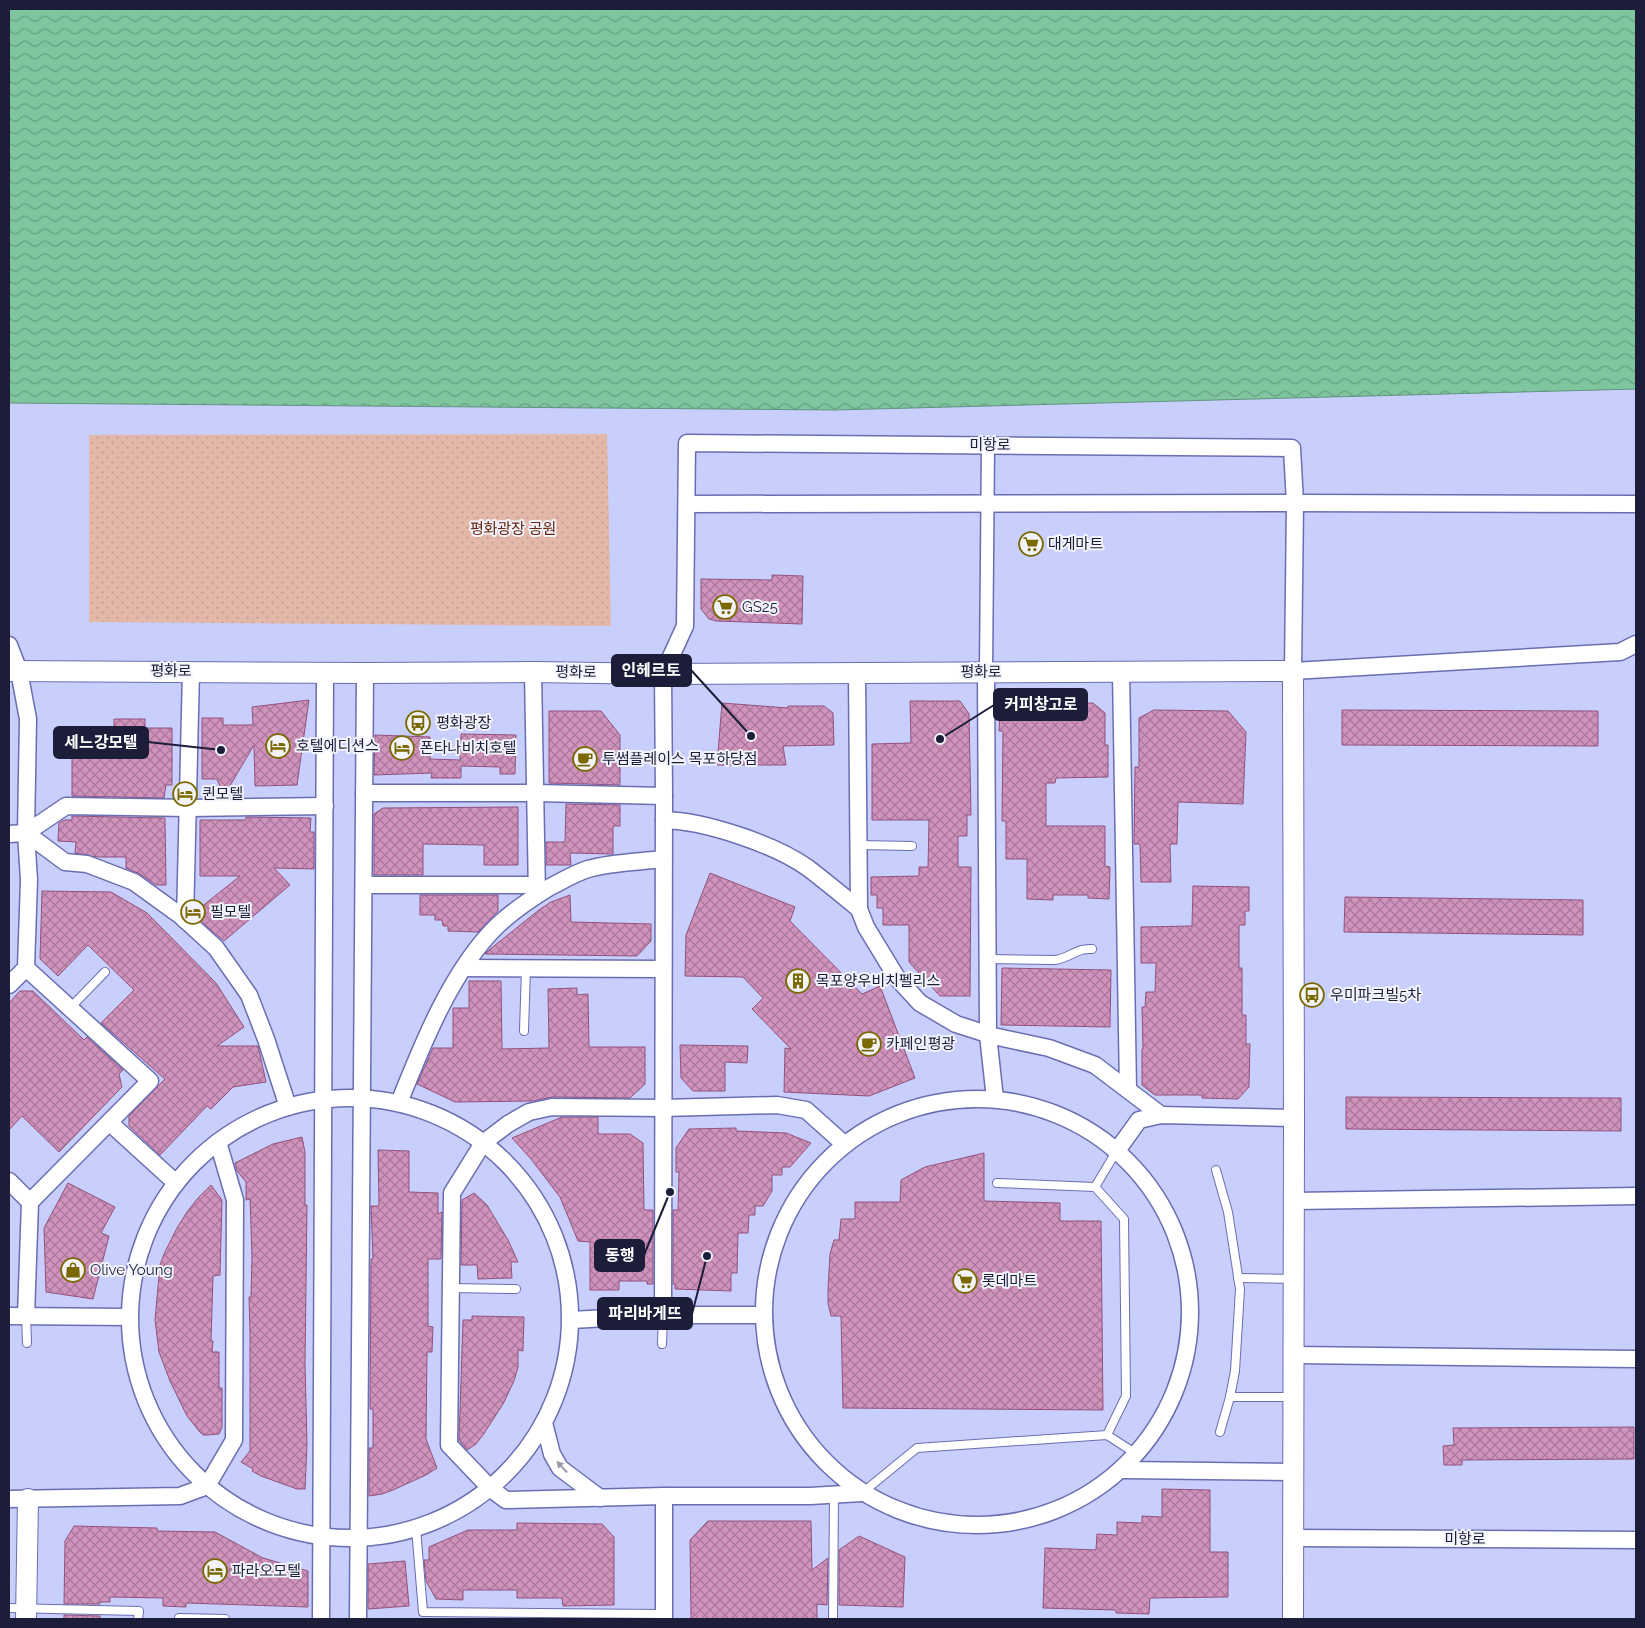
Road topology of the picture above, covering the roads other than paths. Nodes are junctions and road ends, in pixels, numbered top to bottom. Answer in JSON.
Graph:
{"nodes":[{"id":1,"x":988,"y":445,"type":"junction"},
{"id":2,"x":988,"y":503,"type":"junction"},
{"id":3,"x":1295,"y":503,"type":"junction"},
{"id":4,"x":686,"y":504,"type":"junction"},
{"id":5,"x":1636,"y":504,"type":"edge"},
{"id":6,"x":1636,"y":644,"type":"edge"},
{"id":7,"x":9,"y":645,"type":"edge"},
{"id":8,"x":1293,"y":670,"type":"junction"},
{"id":9,"x":14,"y":671,"type":"edge"},
{"id":10,"x":190,"y":671,"type":"junction"},
{"id":11,"x":1121,"y":671,"type":"junction"},
{"id":12,"x":533,"y":672,"type":"junction"},
{"id":13,"x":986,"y":672,"type":"junction"},
{"id":14,"x":325,"y":673,"type":"junction"},
{"id":15,"x":365,"y":673,"type":"junction"},
{"id":16,"x":857,"y":673,"type":"junction"},
{"id":17,"x":663,"y":674,"type":"junction"},
{"id":18,"x":364,"y":793,"type":"junction"},
{"id":19,"x":536,"y":793,"type":"junction"},
{"id":20,"x":664,"y":796,"type":"junction"},
{"id":21,"x":324,"y":806,"type":"junction"},
{"id":22,"x":189,"y":808,"type":"junction"},
{"id":23,"x":664,"y":820,"type":"junction"},
{"id":24,"x":26,"y":833,"type":"junction"},
{"id":25,"x":9,"y":834,"type":"edge"},
{"id":26,"x":859,"y":845,"type":"junction"},
{"id":27,"x":912,"y":846,"type":"dead end"},
{"id":28,"x":663,"y":859,"type":"junction"},
{"id":29,"x":364,"y":885,"type":"junction"},
{"id":30,"x":537,"y":890,"type":"junction"},
{"id":31,"x":859,"y":909,"type":"junction"},
{"id":32,"x":185,"y":920,"type":"junction"},
{"id":33,"x":1092,"y":949,"type":"dead end"},
{"id":34,"x":989,"y":958,"type":"junction"},
{"id":35,"x":26,"y":968,"type":"junction"},
{"id":36,"x":464,"y":968,"type":"junction"},
{"id":37,"x":526,"y":968,"type":"junction"},
{"id":38,"x":663,"y":969,"type":"junction"},
{"id":39,"x":105,"y":972,"type":"dead end"},
{"id":40,"x":9,"y":985,"type":"edge"},
{"id":41,"x":70,"y":1008,"type":"junction"},
{"id":42,"x":524,"y":1031,"type":"dead end"},
{"id":43,"x":988,"y":1035,"type":"junction"},
{"id":44,"x":1128,"y":1090,"type":"junction"},
{"id":45,"x":362,"y":1098,"type":"junction"},
{"id":46,"x":996,"y":1099,"type":"junction"},
{"id":47,"x":323,"y":1100,"type":"junction"},
{"id":48,"x":399,"y":1104,"type":"junction"},
{"id":49,"x":288,"y":1107,"type":"junction"},
{"id":50,"x":664,"y":1108,"type":"junction"},
{"id":51,"x":1161,"y":1115,"type":"junction"},
{"id":52,"x":1294,"y":1118,"type":"junction"},
{"id":53,"x":110,"y":1123,"type":"junction"},
{"id":54,"x":218,"y":1142,"type":"junction"},
{"id":55,"x":483,"y":1143,"type":"junction"},
{"id":56,"x":844,"y":1144,"type":"junction"},
{"id":57,"x":1116,"y":1152,"type":"junction"},
{"id":58,"x":1216,"y":1170,"type":"dead end"},
{"id":59,"x":9,"y":1181,"type":"edge"},
{"id":60,"x":176,"y":1183,"type":"junction"},
{"id":61,"x":996,"y":1183,"type":"dead end"},
{"id":62,"x":1094,"y":1187,"type":"junction"},
{"id":63,"x":1636,"y":1196,"type":"edge"},
{"id":64,"x":1294,"y":1201,"type":"junction"},
{"id":65,"x":30,"y":1202,"type":"junction"},
{"id":66,"x":1238,"y":1278,"type":"junction"},
{"id":67,"x":1294,"y":1279,"type":"junction"},
{"id":68,"x":451,"y":1288,"type":"junction"},
{"id":69,"x":516,"y":1289,"type":"dead end"},
{"id":70,"x":663,"y":1315,"type":"junction"},
{"id":71,"x":9,"y":1316,"type":"edge"},
{"id":72,"x":26,"y":1316,"type":"junction"},
{"id":73,"x":762,"y":1316,"type":"junction"},
{"id":74,"x":129,"y":1317,"type":"junction"},
{"id":75,"x":571,"y":1320,"type":"junction"},
{"id":76,"x":27,"y":1343,"type":"dead end"},
{"id":77,"x":662,"y":1344,"type":"dead end"},
{"id":78,"x":1294,"y":1355,"type":"junction"},
{"id":79,"x":1636,"y":1359,"type":"edge"},
{"id":80,"x":1230,"y":1397,"type":"junction"},
{"id":81,"x":1293,"y":1397,"type":"junction"},
{"id":82,"x":544,"y":1423,"type":"junction"},
{"id":83,"x":1220,"y":1432,"type":"dead end"},
{"id":84,"x":1107,"y":1435,"type":"junction"},
{"id":85,"x":1138,"y":1454,"type":"junction"},
{"id":86,"x":1123,"y":1470,"type":"junction"},
{"id":87,"x":1293,"y":1472,"type":"junction"},
{"id":88,"x":207,"y":1486,"type":"junction"},
{"id":89,"x":491,"y":1489,"type":"junction"},
{"id":90,"x":862,"y":1493,"type":"junction"},
{"id":91,"x":834,"y":1495,"type":"junction"},
{"id":92,"x":664,"y":1496,"type":"junction"},
{"id":93,"x":600,"y":1498,"type":"junction"},
{"id":94,"x":18,"y":1499,"type":"edge"},
{"id":95,"x":416,"y":1528,"type":"junction"},
{"id":96,"x":322,"y":1536,"type":"junction"},
{"id":97,"x":359,"y":1538,"type":"junction"},
{"id":98,"x":1293,"y":1538,"type":"junction"},
{"id":99,"x":1636,"y":1540,"type":"edge"},
{"id":100,"x":20,"y":1612,"type":"edge"},
{"id":101,"x":664,"y":1616,"type":"edge"},
{"id":102,"x":179,"y":1618,"type":"dead end"},
{"id":103,"x":138,"y":1619,"type":"edge"},
{"id":104,"x":225,"y":1619,"type":"edge"},
{"id":105,"x":321,"y":1619,"type":"edge"},
{"id":106,"x":358,"y":1619,"type":"edge"},
{"id":107,"x":833,"y":1619,"type":"edge"},
{"id":108,"x":1293,"y":1619,"type":"edge"}],
"edges":[{"from":1,"to":2,"type":"street"},
{"from":1,"to":3,"type":"street","name":"미항로"},
{"from":1,"to":4,"type":"street","name":"미항로"},
{"from":2,"to":3,"type":"street"},
{"from":2,"to":4,"type":"street"},
{"from":2,"to":13,"type":"street"},
{"from":3,"to":5,"type":"street"},
{"from":3,"to":8,"type":"street"},
{"from":4,"to":17,"type":"street"},
{"from":6,"to":8,"type":"street"},
{"from":7,"to":9,"type":"street"},
{"from":8,"to":11,"type":"street","name":"평화로"},
{"from":8,"to":52,"type":"street"},
{"from":9,"to":10,"type":"street","name":"평화로"},
{"from":9,"to":24,"type":"street"},
{"from":10,"to":14,"type":"street","name":"평화로"},
{"from":10,"to":22,"type":"street"},
{"from":11,"to":13,"type":"street","name":"평화로"},
{"from":11,"to":44,"type":"street"},
{"from":12,"to":15,"type":"street","name":"평화로"},
{"from":12,"to":17,"type":"street","name":"평화로"},
{"from":12,"to":19,"type":"street"},
{"from":13,"to":16,"type":"street","name":"평화로"},
{"from":13,"to":34,"type":"street"},
{"from":14,"to":15,"type":"street","name":"평화로"},
{"from":14,"to":21,"type":"street"},
{"from":15,"to":18,"type":"street"},
{"from":16,"to":17,"type":"street","name":"평화로"},
{"from":16,"to":26,"type":"street"},
{"from":17,"to":20,"type":"street"},
{"from":18,"to":19,"type":"street"},
{"from":18,"to":29,"type":"street"},
{"from":19,"to":20,"type":"street"},
{"from":19,"to":30,"type":"street"},
{"from":20,"to":23,"type":"street"},
{"from":21,"to":22,"type":"street"},
{"from":21,"to":47,"type":"street"},
{"from":22,"to":24,"type":"street"},
{"from":22,"to":32,"type":"street"},
{"from":23,"to":28,"type":"street"},
{"from":23,"to":31,"type":"street"},
{"from":24,"to":25,"type":"street"},
{"from":24,"to":32,"type":"street"},
{"from":24,"to":35,"type":"street"},
{"from":26,"to":27,"type":"lane"},
{"from":26,"to":31,"type":"street"},
{"from":28,"to":30,"type":"street"},
{"from":28,"to":38,"type":"street"},
{"from":29,"to":30,"type":"street"},
{"from":29,"to":45,"type":"street"},
{"from":30,"to":36,"type":"street"},
{"from":31,"to":43,"type":"street"},
{"from":32,"to":49,"type":"street"},
{"from":33,"to":34,"type":"lane"},
{"from":34,"to":43,"type":"street"},
{"from":35,"to":40,"type":"street"},
{"from":35,"to":41,"type":"street"},
{"from":36,"to":37,"type":"street"},
{"from":36,"to":48,"type":"street"},
{"from":37,"to":38,"type":"street"},
{"from":37,"to":42,"type":"lane"},
{"from":38,"to":50,"type":"street"},
{"from":39,"to":41,"type":"lane"},
{"from":41,"to":53,"type":"street"},
{"from":43,"to":44,"type":"street"},
{"from":43,"to":46,"type":"street"},
{"from":44,"to":51,"type":"street"},
{"from":45,"to":47,"type":"street"},
{"from":45,"to":48,"type":"street"},
{"from":45,"to":97,"type":"street"},
{"from":46,"to":56,"type":"street"},
{"from":46,"to":57,"type":"street"},
{"from":47,"to":49,"type":"street"},
{"from":47,"to":96,"type":"street"},
{"from":48,"to":55,"type":"street"},
{"from":49,"to":54,"type":"street"},
{"from":50,"to":55,"type":"street"},
{"from":50,"to":56,"type":"street"},
{"from":50,"to":70,"type":"street"},
{"from":51,"to":52,"type":"street"},
{"from":51,"to":57,"type":"street"},
{"from":52,"to":64,"type":"street"},
{"from":53,"to":60,"type":"street"},
{"from":53,"to":65,"type":"street"},
{"from":54,"to":60,"type":"street"},
{"from":54,"to":88,"type":"street"},
{"from":55,"to":68,"type":"street"},
{"from":55,"to":75,"type":"street"},
{"from":56,"to":73,"type":"street"},
{"from":57,"to":62,"type":"lane"},
{"from":57,"to":85,"type":"street"},
{"from":58,"to":66,"type":"lane"},
{"from":59,"to":65,"type":"street"},
{"from":60,"to":74,"type":"street"},
{"from":61,"to":62,"type":"lane"},
{"from":62,"to":84,"type":"lane"},
{"from":63,"to":64,"type":"street"},
{"from":64,"to":67,"type":"street"},
{"from":65,"to":72,"type":"street"},
{"from":66,"to":67,"type":"lane"},
{"from":66,"to":80,"type":"lane"},
{"from":67,"to":78,"type":"street"},
{"from":68,"to":69,"type":"lane"},
{"from":68,"to":89,"type":"street"},
{"from":70,"to":73,"type":"street"},
{"from":70,"to":75,"type":"street"},
{"from":70,"to":77,"type":"lane"},
{"from":71,"to":72,"type":"street"},
{"from":72,"to":74,"type":"street"},
{"from":72,"to":76,"type":"lane"},
{"from":73,"to":90,"type":"street"},
{"from":74,"to":88,"type":"street"},
{"from":75,"to":82,"type":"street"},
{"from":78,"to":79,"type":"street"},
{"from":78,"to":81,"type":"street"},
{"from":80,"to":81,"type":"lane"},
{"from":80,"to":83,"type":"lane"},
{"from":81,"to":87,"type":"street"},
{"from":82,"to":89,"type":"street"},
{"from":93,"to":82,"type":"street","one_way":true},
{"from":84,"to":85,"type":"lane"},
{"from":84,"to":90,"type":"lane"},
{"from":85,"to":86,"type":"street"},
{"from":86,"to":87,"type":"street"},
{"from":86,"to":90,"type":"street"},
{"from":87,"to":98,"type":"street"},
{"from":88,"to":94,"type":"street"},
{"from":88,"to":96,"type":"street"},
{"from":89,"to":93,"type":"street"},
{"from":89,"to":95,"type":"street"},
{"from":90,"to":91,"type":"street"},
{"from":91,"to":92,"type":"street"},
{"from":91,"to":107,"type":"lane"},
{"from":92,"to":93,"type":"street"},
{"from":92,"to":101,"type":"street"},
{"from":94,"to":100,"type":"street"},
{"from":95,"to":97,"type":"street"},
{"from":95,"to":101,"type":"lane"},
{"from":96,"to":97,"type":"street"},
{"from":96,"to":105,"type":"street"},
{"from":97,"to":106,"type":"street"},
{"from":98,"to":99,"type":"street","name":"미항로"},
{"from":98,"to":108,"type":"street"},
{"from":100,"to":103,"type":"lane"},
{"from":102,"to":104,"type":"lane"}]}
